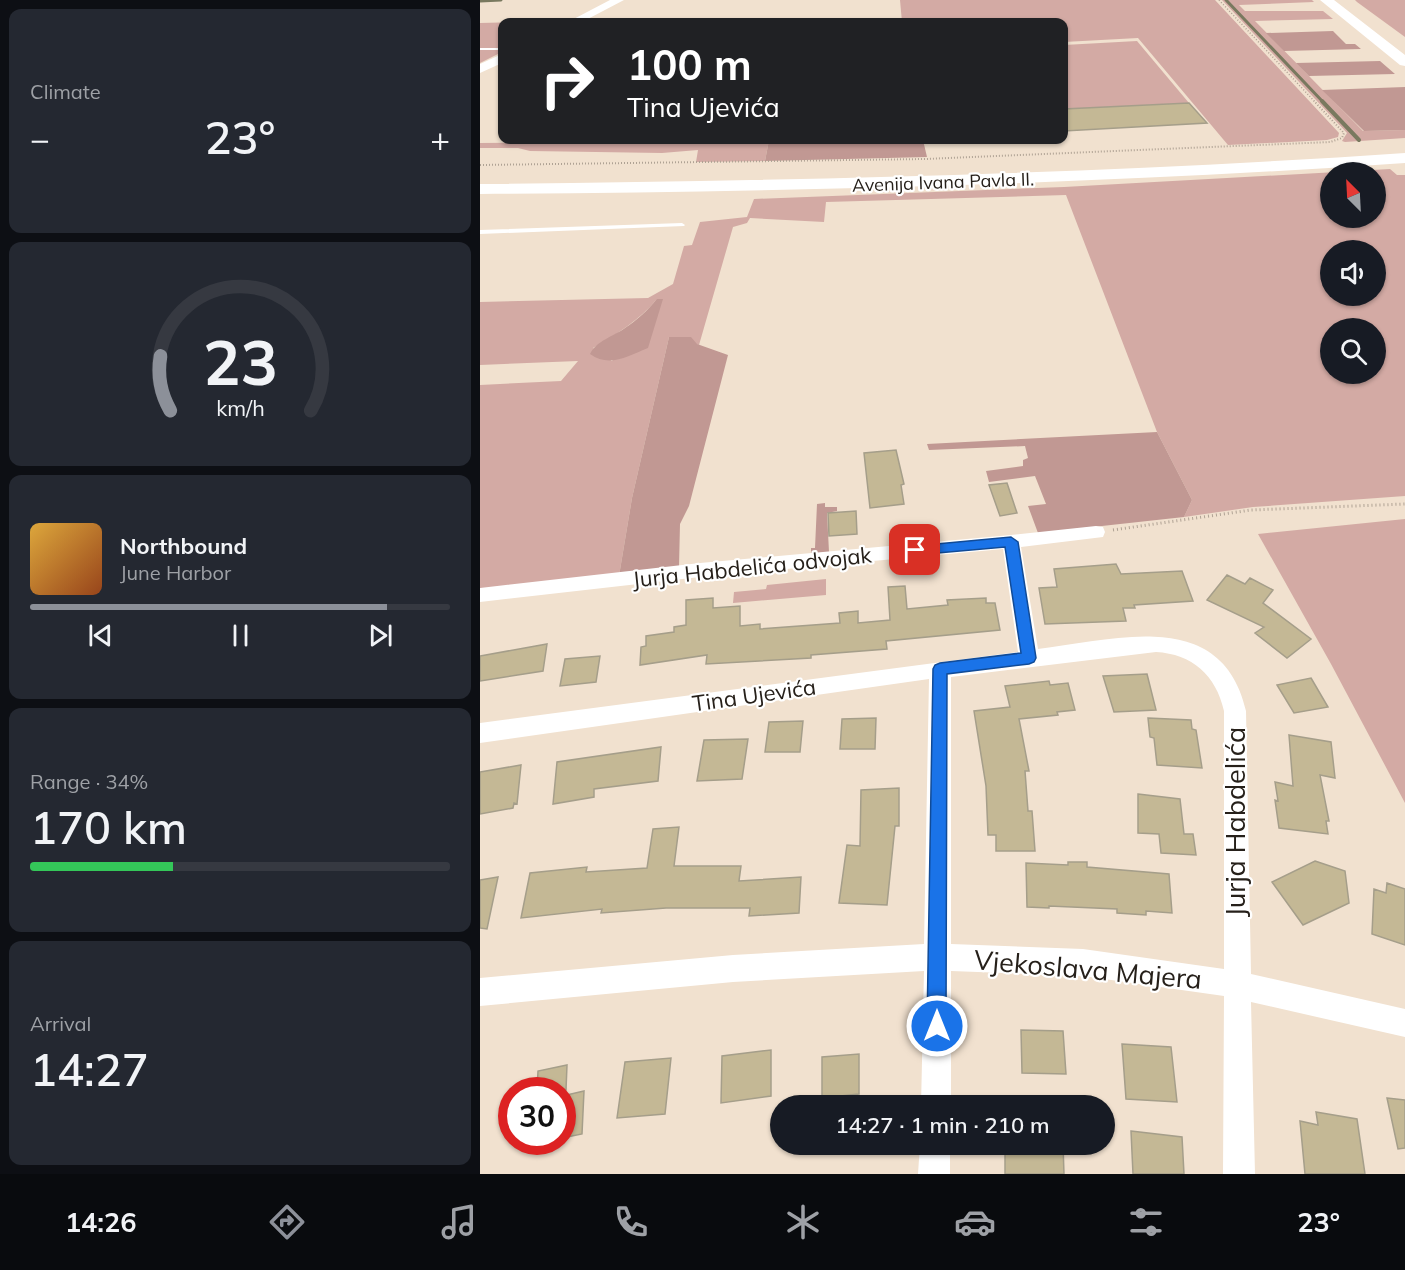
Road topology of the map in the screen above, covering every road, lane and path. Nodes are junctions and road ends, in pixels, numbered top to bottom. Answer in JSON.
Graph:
{"nodes":[{"id":1,"x":1219,"y":0,"type":"edge"},
{"id":2,"x":1326,"y":0,"type":"edge"},
{"id":3,"x":1342,"y":0,"type":"edge"},
{"id":4,"x":617,"y":1,"type":"edge"},
{"id":5,"x":582,"y":18,"type":"edge"},
{"id":6,"x":480,"y":49,"type":"edge"},
{"id":7,"x":498,"y":49,"type":"edge"},
{"id":8,"x":1405,"y":49,"type":"edge"},
{"id":9,"x":498,"y":60,"type":"edge"},
{"id":10,"x":1405,"y":62,"type":"edge"},
{"id":11,"x":480,"y":69,"type":"edge"},
{"id":12,"x":1405,"y":150,"type":"edge"},
{"id":13,"x":1405,"y":158,"type":"edge"},
{"id":14,"x":480,"y":165,"type":"edge"},
{"id":15,"x":480,"y":179,"type":"edge"},
{"id":16,"x":480,"y":189,"type":"edge"},
{"id":17,"x":682,"y":225,"type":"dead end"},
{"id":18,"x":480,"y":232,"type":"edge"},
{"id":19,"x":1405,"y":504,"type":"edge"},
{"id":20,"x":1096,"y":532,"type":"joint"},
{"id":21,"x":1011,"y":542,"type":"junction"},
{"id":22,"x":480,"y":595,"type":"edge"},
{"id":23,"x":1029,"y":658,"type":"junction"},
{"id":24,"x":940,"y":669,"type":"junction"},
{"id":25,"x":480,"y":733,"type":"edge"},
{"id":26,"x":936,"y":958,"type":"junction"},
{"id":27,"x":1236,"y":984,"type":"junction"},
{"id":28,"x":480,"y":992,"type":"edge"},
{"id":29,"x":1405,"y":1023,"type":"edge"},
{"id":30,"x":936,"y":1095,"type":"edge"},
{"id":31,"x":935,"y":1155,"type":"edge"},
{"id":32,"x":934,"y":1174,"type":"edge"},
{"id":33,"x":1239,"y":1174,"type":"edge"}],
"edges":[{"from":1,"to":14,"type":"path"},
{"from":2,"to":10,"type":"main road"},
{"from":3,"to":8,"type":"main road"},
{"from":4,"to":5,"type":"main road"},
{"from":6,"to":7,"type":"lane"},
{"from":9,"to":11,"type":"main road"},
{"from":12,"to":15,"type":"main road","name":"Avenija Ivana Pavla II."},
{"from":13,"to":16,"type":"main road","name":"Avenija Ivana Pavla II."},
{"from":17,"to":18,"type":"lane"},
{"from":19,"to":20,"type":"path"},
{"from":20,"to":21,"type":"street","name":"Jurja Habdelića odvojak"},
{"from":21,"to":22,"type":"street","name":"Jurja Habdelića odvojak"},
{"from":21,"to":23,"type":"street"},
{"from":23,"to":24,"type":"street","name":"Tina Ujevića"},
{"from":23,"to":27,"type":"street","name":"Jurja Habdelića"},
{"from":24,"to":25,"type":"street","name":"Tina Ujevića"},
{"from":24,"to":26,"type":"street"},
{"from":26,"to":27,"type":"street","name":"Vjekoslava Majera"},
{"from":26,"to":28,"type":"street","name":"Vjekoslava Majera"},
{"from":26,"to":30,"type":"street"},
{"from":27,"to":29,"type":"street","name":"Vjekoslava Majera"},
{"from":27,"to":33,"type":"street","name":"Jurja Habdelića"},
{"from":31,"to":32,"type":"street"}]}
